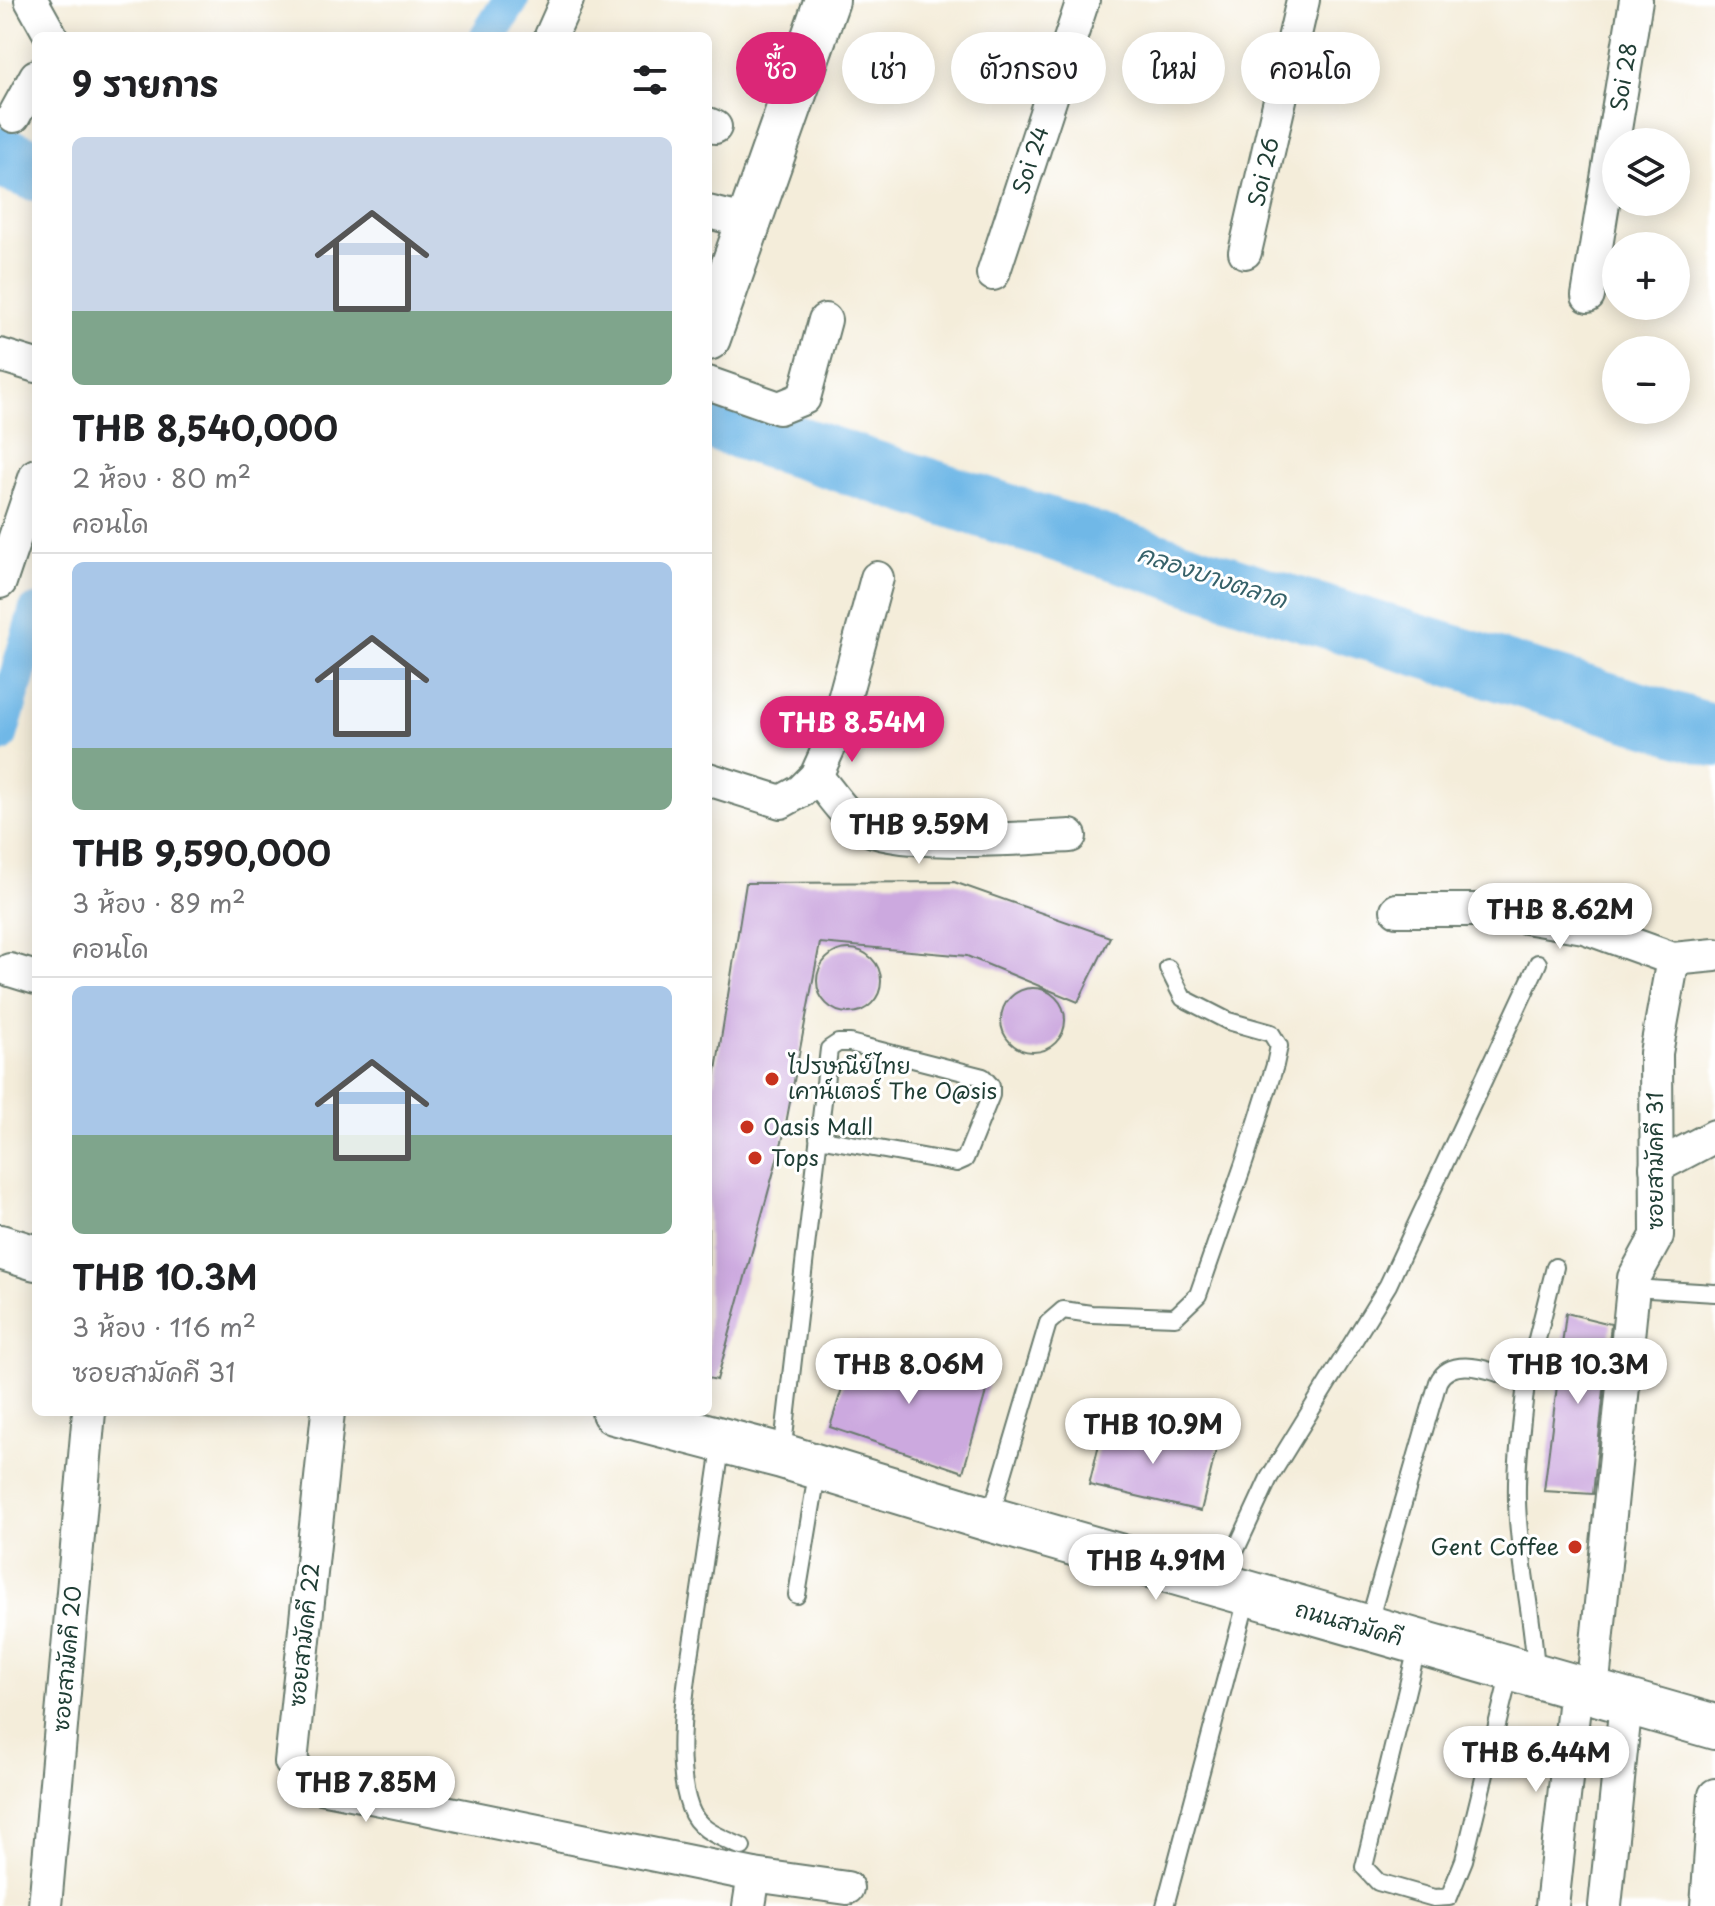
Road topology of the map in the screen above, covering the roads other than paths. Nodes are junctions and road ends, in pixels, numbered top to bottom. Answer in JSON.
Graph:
{"nodes":[{"id":1,"x":31,"y":0,"type":"edge"},
{"id":2,"x":567,"y":0,"type":"edge"},
{"id":3,"x":827,"y":0,"type":"edge"},
{"id":4,"x":1083,"y":0,"type":"edge"},
{"id":5,"x":1303,"y":0,"type":"edge"},
{"id":6,"x":1636,"y":0,"type":"edge"},
{"id":7,"x":49,"y":32,"type":"edge"},
{"id":8,"x":553,"y":32,"type":"edge"},
{"id":9,"x":32,"y":83,"type":"edge"},
{"id":10,"x":14,"y":116,"type":"dead end"},
{"id":11,"x":728,"y":217,"type":"edge"},
{"id":12,"x":1245,"y":252,"type":"dead end"},
{"id":13,"x":993,"y":274,"type":"dead end"},
{"id":14,"x":1588,"y":296,"type":"dead end"},
{"id":15,"x":712,"y":314,"type":"edge"},
{"id":16,"x":825,"y":320,"type":"dead end"},
{"id":17,"x":0,"y":355,"type":"edge"},
{"id":18,"x":32,"y":365,"type":"edge"},
{"id":19,"x":712,"y":384,"type":"edge"},
{"id":20,"x":32,"y":487,"type":"edge"},
{"id":21,"x":877,"y":578,"type":"dead end"},
{"id":22,"x":0,"y":582,"type":"edge"},
{"id":23,"x":816,"y":776,"type":"junction"},
{"id":24,"x":712,"y":780,"type":"edge"},
{"id":25,"x":1070,"y":836,"type":"dead end"},
{"id":26,"x":1397,"y":910,"type":"dead end"},
{"id":27,"x":1715,"y":955,"type":"edge"},
{"id":28,"x":1673,"y":959,"type":"junction"},
{"id":29,"x":1538,"y":963,"type":"dead end"},
{"id":30,"x":1168,"y":968,"type":"dead end"},
{"id":31,"x":1715,"y":1136,"type":"edge"},
{"id":32,"x":818,"y":1138,"type":"junction"},
{"id":33,"x":1656,"y":1167,"type":"junction"},
{"id":34,"x":0,"y":1247,"type":"edge"},
{"id":35,"x":32,"y":1257,"type":"edge"},
{"id":36,"x":1555,"y":1267,"type":"dead end"},
{"id":37,"x":1633,"y":1288,"type":"junction"},
{"id":38,"x":1715,"y":1293,"type":"edge"},
{"id":39,"x":1526,"y":1383,"type":"junction"},
{"id":40,"x":89,"y":1416,"type":"edge"},
{"id":41,"x":328,"y":1416,"type":"edge"},
{"id":42,"x":629,"y":1416,"type":"edge"},
{"id":43,"x":722,"y":1440,"type":"junction"},
{"id":44,"x":800,"y":1461,"type":"junction"},
{"id":45,"x":989,"y":1519,"type":"junction"},
{"id":46,"x":1234,"y":1590,"type":"junction"},
{"id":47,"x":797,"y":1595,"type":"dead end"},
{"id":48,"x":1367,"y":1628,"type":"junction"},
{"id":49,"x":1419,"y":1642,"type":"junction"},
{"id":50,"x":1568,"y":1686,"type":"junction"},
{"id":51,"x":1715,"y":1727,"type":"edge"},
{"id":52,"x":1715,"y":1795,"type":"edge"},
{"id":53,"x":748,"y":1861,"type":"junction"},
{"id":54,"x":847,"y":1888,"type":"dead end"},
{"id":55,"x":45,"y":1906,"type":"edge"},
{"id":56,"x":749,"y":1906,"type":"edge"},
{"id":57,"x":1165,"y":1906,"type":"edge"},
{"id":58,"x":1552,"y":1906,"type":"edge"},
{"id":59,"x":1605,"y":1906,"type":"edge"},
{"id":60,"x":1707,"y":1906,"type":"edge"}],
"edges":[{"from":1,"to":7,"type":"street"},
{"from":2,"to":8,"type":"street"},
{"from":3,"to":11,"type":"main road"},
{"from":4,"to":13,"type":"street","name":"Soi 24"},
{"from":5,"to":12,"type":"street","name":"Soi 26"},
{"from":6,"to":14,"type":"street","name":"Soi 28"},
{"from":9,"to":10,"type":"street"},
{"from":11,"to":15,"type":"main road"},
{"from":16,"to":19,"type":"street"},
{"from":17,"to":18,"type":"street"},
{"from":20,"to":22,"type":"street"},
{"from":21,"to":23,"type":"street"},
{"from":23,"to":24,"type":"street"},
{"from":23,"to":25,"type":"street"},
{"from":26,"to":28,"type":"street"},
{"from":27,"to":28,"type":"street"},
{"from":28,"to":33,"type":"street","name":"ซอยสามัคคี 31"},
{"from":29,"to":46,"type":"lane"},
{"from":30,"to":45,"type":"lane"},
{"from":31,"to":33,"type":"street"},
{"from":32,"to":32,"type":"lane"},
{"from":32,"to":44,"type":"lane"},
{"from":33,"to":37,"type":"street","name":"ซอยสามัคคี 31"},
{"from":34,"to":35,"type":"main road"},
{"from":36,"to":39,"type":"lane"},
{"from":37,"to":38,"type":"lane"},
{"from":37,"to":50,"type":"street","name":"ซอยสามัคคี 31"},
{"from":39,"to":48,"type":"lane"},
{"from":39,"to":50,"type":"lane"},
{"from":40,"to":55,"type":"street","name":"ซอยสามัคคี 20"},
{"from":41,"to":53,"type":"street","name":"ซอยสามัคคี 22"},
{"from":42,"to":43,"type":"main road","name":"ถนนสามัคคี"},
{"from":43,"to":44,"type":"main road","name":"ถนนสามัคคี"},
{"from":43,"to":53,"type":"lane"},
{"from":44,"to":45,"type":"main road","name":"ถนนสามัคคี"},
{"from":44,"to":47,"type":"lane"},
{"from":45,"to":46,"type":"main road","name":"ถนนสามัคคี"},
{"from":46,"to":48,"type":"main road","name":"ถนนสามัคคี"},
{"from":46,"to":57,"type":"lane"},
{"from":48,"to":49,"type":"main road","name":"ถนนสามัคคี"},
{"from":49,"to":50,"type":"main road","name":"ถนนสามัคคี"},
{"from":49,"to":50,"type":"lane"},
{"from":50,"to":51,"type":"main road","name":"ถนนสามัคคี"},
{"from":50,"to":58,"type":"street"},
{"from":50,"to":59,"type":"street"},
{"from":52,"to":60,"type":"street"},
{"from":53,"to":54,"type":"street","name":"ซอยสามัคคี 22"},
{"from":53,"to":56,"type":"street"}]}
